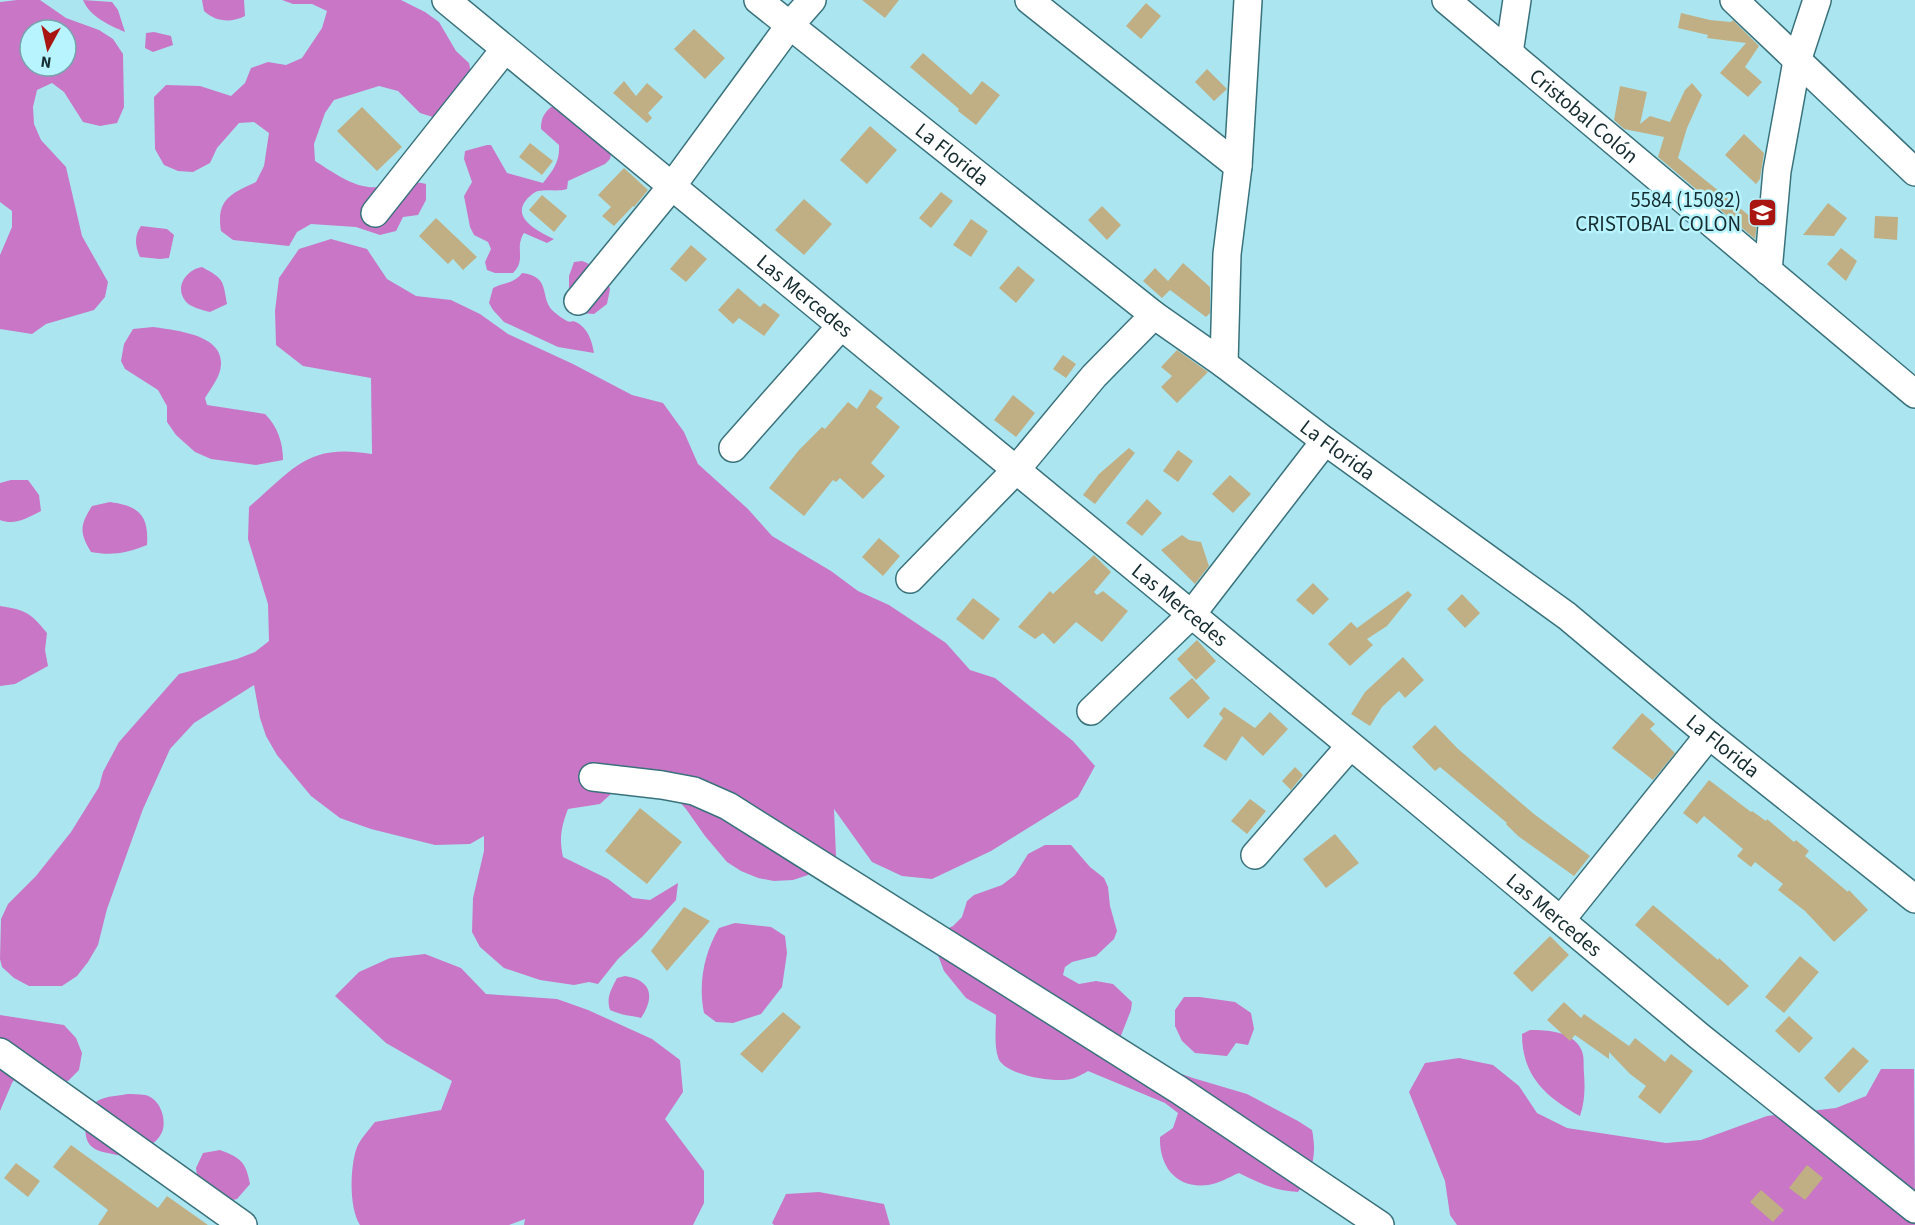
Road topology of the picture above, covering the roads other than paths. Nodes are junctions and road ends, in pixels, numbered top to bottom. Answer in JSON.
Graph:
{"nodes":[{"id":1,"x":446,"y":0,"type":"edge"},
{"id":2,"x":758,"y":0,"type":"edge"},
{"id":3,"x":812,"y":0,"type":"edge"},
{"id":4,"x":1029,"y":0,"type":"edge"},
{"id":5,"x":1248,"y":0,"type":"edge"},
{"id":6,"x":1446,"y":0,"type":"edge"},
{"id":7,"x":1517,"y":0,"type":"edge"},
{"id":8,"x":1734,"y":0,"type":"edge"},
{"id":9,"x":1817,"y":0,"type":"edge"},
{"id":10,"x":790,"y":25,"type":"junction"},
{"id":11,"x":505,"y":49,"type":"junction"},
{"id":12,"x":1509,"y":52,"type":"junction"},
{"id":13,"x":1797,"y":61,"type":"junction"},
{"id":14,"x":1238,"y":166,"type":"junction"},
{"id":15,"x":1915,"y":172,"type":"edge"},
{"id":16,"x":672,"y":186,"type":"junction"},
{"id":17,"x":375,"y":213,"type":"dead end"},
{"id":18,"x":1768,"y":271,"type":"junction"},
{"id":19,"x":578,"y":302,"type":"dead end"},
{"id":20,"x":1154,"y":315,"type":"junction"},
{"id":21,"x":842,"y":327,"type":"junction"},
{"id":22,"x":1224,"y":364,"type":"junction"},
{"id":23,"x":1915,"y":394,"type":"edge"},
{"id":24,"x":1325,"y":441,"type":"junction"},
{"id":25,"x":733,"y":448,"type":"dead end"},
{"id":26,"x":1015,"y":471,"type":"junction"},
{"id":27,"x":910,"y":579,"type":"dead end"},
{"id":28,"x":1191,"y":615,"type":"junction"},
{"id":29,"x":1091,"y":711,"type":"dead end"},
{"id":30,"x":1709,"y":735,"type":"junction"},
{"id":31,"x":1350,"y":746,"type":"junction"},
{"id":32,"x":593,"y":777,"type":"dead end"},
{"id":33,"x":1255,"y":855,"type":"dead end"},
{"id":34,"x":1915,"y":899,"type":"edge"},
{"id":35,"x":1561,"y":920,"type":"junction"},
{"id":36,"x":0,"y":1052,"type":"edge"},
{"id":37,"x":1915,"y":1209,"type":"edge"},
{"id":38,"x":243,"y":1225,"type":"edge"},
{"id":39,"x":1380,"y":1225,"type":"edge"}],
"edges":[{"from":1,"to":11,"type":"street","name":"Las Mercedes"},
{"from":2,"to":10,"type":"street","name":"La Florida"},
{"from":3,"to":10,"type":"street"},
{"from":4,"to":14,"type":"street"},
{"from":5,"to":14,"type":"street"},
{"from":6,"to":12,"type":"street","name":"Cristobal Colón"},
{"from":7,"to":12,"type":"street"},
{"from":8,"to":13,"type":"street"},
{"from":9,"to":13,"type":"street"},
{"from":10,"to":16,"type":"street"},
{"from":10,"to":20,"type":"street","name":"La Florida"},
{"from":11,"to":16,"type":"street","name":"Las Mercedes"},
{"from":11,"to":17,"type":"street"},
{"from":12,"to":18,"type":"street","name":"Cristobal Colón"},
{"from":13,"to":15,"type":"street"},
{"from":13,"to":18,"type":"street"},
{"from":14,"to":22,"type":"street"},
{"from":16,"to":19,"type":"street"},
{"from":16,"to":21,"type":"street","name":"Las Mercedes"},
{"from":18,"to":23,"type":"street","name":"Cristobal Colón"},
{"from":20,"to":22,"type":"street","name":"La Florida"},
{"from":20,"to":26,"type":"street"},
{"from":21,"to":25,"type":"street"},
{"from":21,"to":26,"type":"street","name":"Las Mercedes"},
{"from":22,"to":24,"type":"street","name":"La Florida"},
{"from":24,"to":28,"type":"street"},
{"from":24,"to":30,"type":"street","name":"La Florida"},
{"from":26,"to":27,"type":"street"},
{"from":26,"to":28,"type":"street","name":"Las Mercedes"},
{"from":28,"to":29,"type":"street"},
{"from":28,"to":31,"type":"street","name":"Las Mercedes"},
{"from":30,"to":34,"type":"street","name":"La Florida"},
{"from":30,"to":35,"type":"street"},
{"from":31,"to":33,"type":"street"},
{"from":31,"to":35,"type":"street","name":"Las Mercedes"},
{"from":32,"to":39,"type":"street"},
{"from":35,"to":37,"type":"street","name":"Las Mercedes"},
{"from":36,"to":38,"type":"street"}]}
